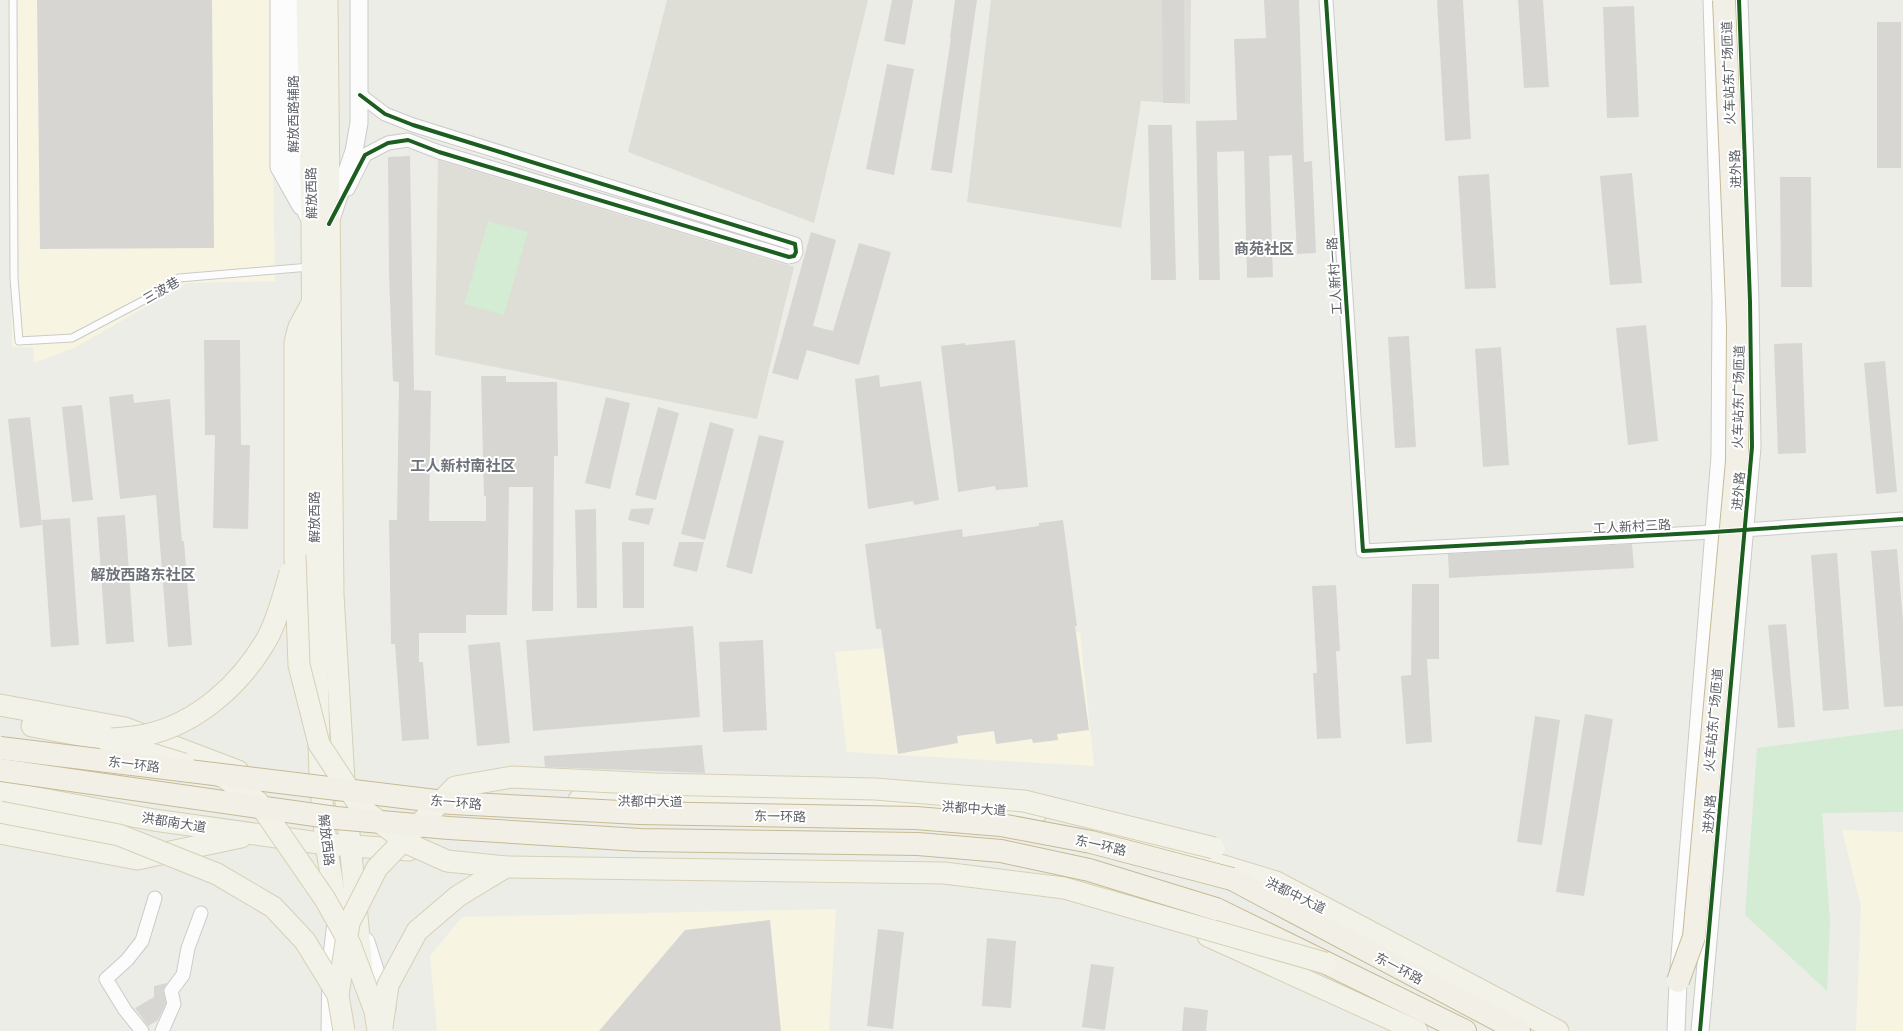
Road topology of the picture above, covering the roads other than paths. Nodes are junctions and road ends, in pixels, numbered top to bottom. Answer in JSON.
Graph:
{"nodes":[{"id":1,"x":13,"y":0,"type":"edge"},
{"id":2,"x":280,"y":0,"type":"edge"},
{"id":3,"x":293,"y":0,"type":"edge"},
{"id":4,"x":307,"y":0,"type":"edge"},
{"id":5,"x":327,"y":0,"type":"edge"},
{"id":6,"x":331,"y":0,"type":"edge"},
{"id":7,"x":359,"y":0,"type":"edge"},
{"id":8,"x":1326,"y":0,"type":"edge"},
{"id":9,"x":1712,"y":0,"type":"edge"},
{"id":10,"x":1724,"y":0,"type":"edge"},
{"id":11,"x":1739,"y":0,"type":"edge"},
{"id":12,"x":360,"y":95,"type":"junction"},
{"id":13,"x":320,"y":225,"type":"junction"},
{"id":14,"x":312,"y":266,"type":"junction"},
{"id":15,"x":312,"y":303,"type":"junction"},
{"id":16,"x":1903,"y":518,"type":"edge"},
{"id":17,"x":1745,"y":530,"type":"junction"},
{"id":18,"x":1714,"y":532,"type":"junction"},
{"id":19,"x":1363,"y":551,"type":"joint"},
{"id":20,"x":295,"y":555,"type":"junction"},
{"id":21,"x":0,"y":705,"type":"edge"},
{"id":22,"x":0,"y":719,"type":"edge"},
{"id":23,"x":0,"y":739,"type":"edge"},
{"id":24,"x":106,"y":740,"type":"junction"},
{"id":25,"x":0,"y":748,"type":"edge"},
{"id":26,"x":0,"y":770,"type":"edge"},
{"id":27,"x":238,"y":771,"type":"junction"},
{"id":28,"x":320,"y":778,"type":"junction"},
{"id":29,"x":344,"y":781,"type":"junction"},
{"id":30,"x":0,"y":790,"type":"edge"},
{"id":31,"x":0,"y":812,"type":"edge"},
{"id":32,"x":0,"y":833,"type":"edge"},
{"id":33,"x":255,"y":834,"type":"junction"},
{"id":34,"x":326,"y":844,"type":"junction"},
{"id":35,"x":349,"y":846,"type":"junction"},
{"id":36,"x":506,"y":867,"type":"junction"},
{"id":37,"x":155,"y":898,"type":"dead end"},
{"id":38,"x":338,"y":912,"type":"junction"},
{"id":39,"x":201,"y":913,"type":"dead end"},
{"id":40,"x":357,"y":919,"type":"junction"},
{"id":41,"x":1325,"y":963,"type":"junction"},
{"id":42,"x":1678,"y":981,"type":"junction"},
{"id":43,"x":338,"y":995,"type":"junction"},
{"id":44,"x":142,"y":1031,"type":"edge"},
{"id":45,"x":162,"y":1031,"type":"edge"},
{"id":46,"x":331,"y":1031,"type":"edge"},
{"id":47,"x":344,"y":1031,"type":"edge"},
{"id":48,"x":354,"y":1031,"type":"edge"},
{"id":49,"x":370,"y":1031,"type":"edge"},
{"id":50,"x":378,"y":1031,"type":"edge"},
{"id":51,"x":382,"y":1031,"type":"edge"},
{"id":52,"x":391,"y":1031,"type":"edge"},
{"id":53,"x":1417,"y":1031,"type":"edge"},
{"id":54,"x":1465,"y":1031,"type":"edge"},
{"id":55,"x":1519,"y":1031,"type":"edge"},
{"id":56,"x":1558,"y":1031,"type":"edge"},
{"id":57,"x":1576,"y":1031,"type":"edge"},
{"id":58,"x":1676,"y":1031,"type":"edge"},
{"id":59,"x":1700,"y":1031,"type":"edge"}],
"edges":[{"from":1,"to":14,"type":"lane","name":"三波巷"},
{"from":2,"to":13,"type":"street"},
{"from":3,"to":13,"type":"main road","name":"解放西路辅路"},
{"from":4,"to":13,"type":"main road","name":"解放西路"},
{"from":5,"to":13,"type":"main road","name":"解放西路"},
{"from":6,"to":13,"type":"main road"},
{"from":7,"to":12,"type":"street"},
{"from":8,"to":19,"type":"street","name":"工人新村一路"},
{"from":9,"to":18,"type":"street","name":"进外路"},
{"from":10,"to":42,"type":"highway","name":"火车站东广场匝道","bridge":true},
{"from":11,"to":17,"type":"street","name":"进外路"},
{"from":12,"to":13,"type":"street"},
{"from":12,"to":13,"type":"street"},
{"from":13,"to":14,"type":"main road","name":"解放西路"},
{"from":13,"to":29,"type":"main road","name":"解放西路"},
{"from":14,"to":15,"type":"main road","name":"解放西路"},
{"from":15,"to":20,"type":"main road"},
{"from":15,"to":28,"type":"main road","name":"解放西路"},
{"from":16,"to":17,"type":"street","name":"工人新村三路"},
{"from":17,"to":18,"type":"street","name":"工人新村三路"},
{"from":17,"to":59,"type":"street","name":"进外路"},
{"from":18,"to":19,"type":"street","name":"工人新村三路"},
{"from":18,"to":42,"type":"street","name":"进外路"},
{"from":20,"to":24,"type":"main road","bridge":true},
{"from":20,"to":36,"type":"main road","bridge":true},
{"from":21,"to":27,"type":"main road"},
{"from":22,"to":24,"type":"main road"},
{"from":23,"to":27,"type":"main road"},
{"from":24,"to":50,"type":"main road","bridge":true},
{"from":25,"to":55,"type":"highway","name":"东一环路","bridge":true},
{"from":26,"to":41,"type":"highway","name":"东一环路","bridge":true},
{"from":27,"to":28,"type":"main road"},
{"from":28,"to":29,"type":"main road"},
{"from":28,"to":34,"type":"main road","name":"解放西路"},
{"from":29,"to":35,"type":"main road","name":"解放西路"},
{"from":29,"to":56,"type":"main road","name":"洪都中大道"},
{"from":30,"to":33,"type":"main road","name":"洪都南大道"},
{"from":31,"to":43,"type":"main road","bridge":true},
{"from":32,"to":33,"type":"main road"},
{"from":33,"to":34,"type":"main road","name":"洪都南大道"},
{"from":34,"to":35,"type":"main road","name":"洪都南大道"},
{"from":34,"to":38,"type":"main road","name":"解放西路"},
{"from":35,"to":40,"type":"main road","name":"解放西路"},
{"from":35,"to":53,"type":"main road"},
{"from":36,"to":41,"type":"main road","bridge":true},
{"from":36,"to":51,"type":"main road","bridge":true},
{"from":37,"to":44,"type":"street"},
{"from":38,"to":46,"type":"main road"},
{"from":38,"to":48,"type":"main road","name":"解放西路"},
{"from":39,"to":45,"type":"street"},
{"from":40,"to":49,"type":"main road","name":"解放西路"},
{"from":40,"to":52,"type":"main road"},
{"from":41,"to":54,"type":"highway","name":"东一环路"},
{"from":42,"to":58,"type":"street","name":"进外路"},
{"from":43,"to":47,"type":"main road","bridge":true},
{"from":43,"to":57,"type":"main road","bridge":true}]}
